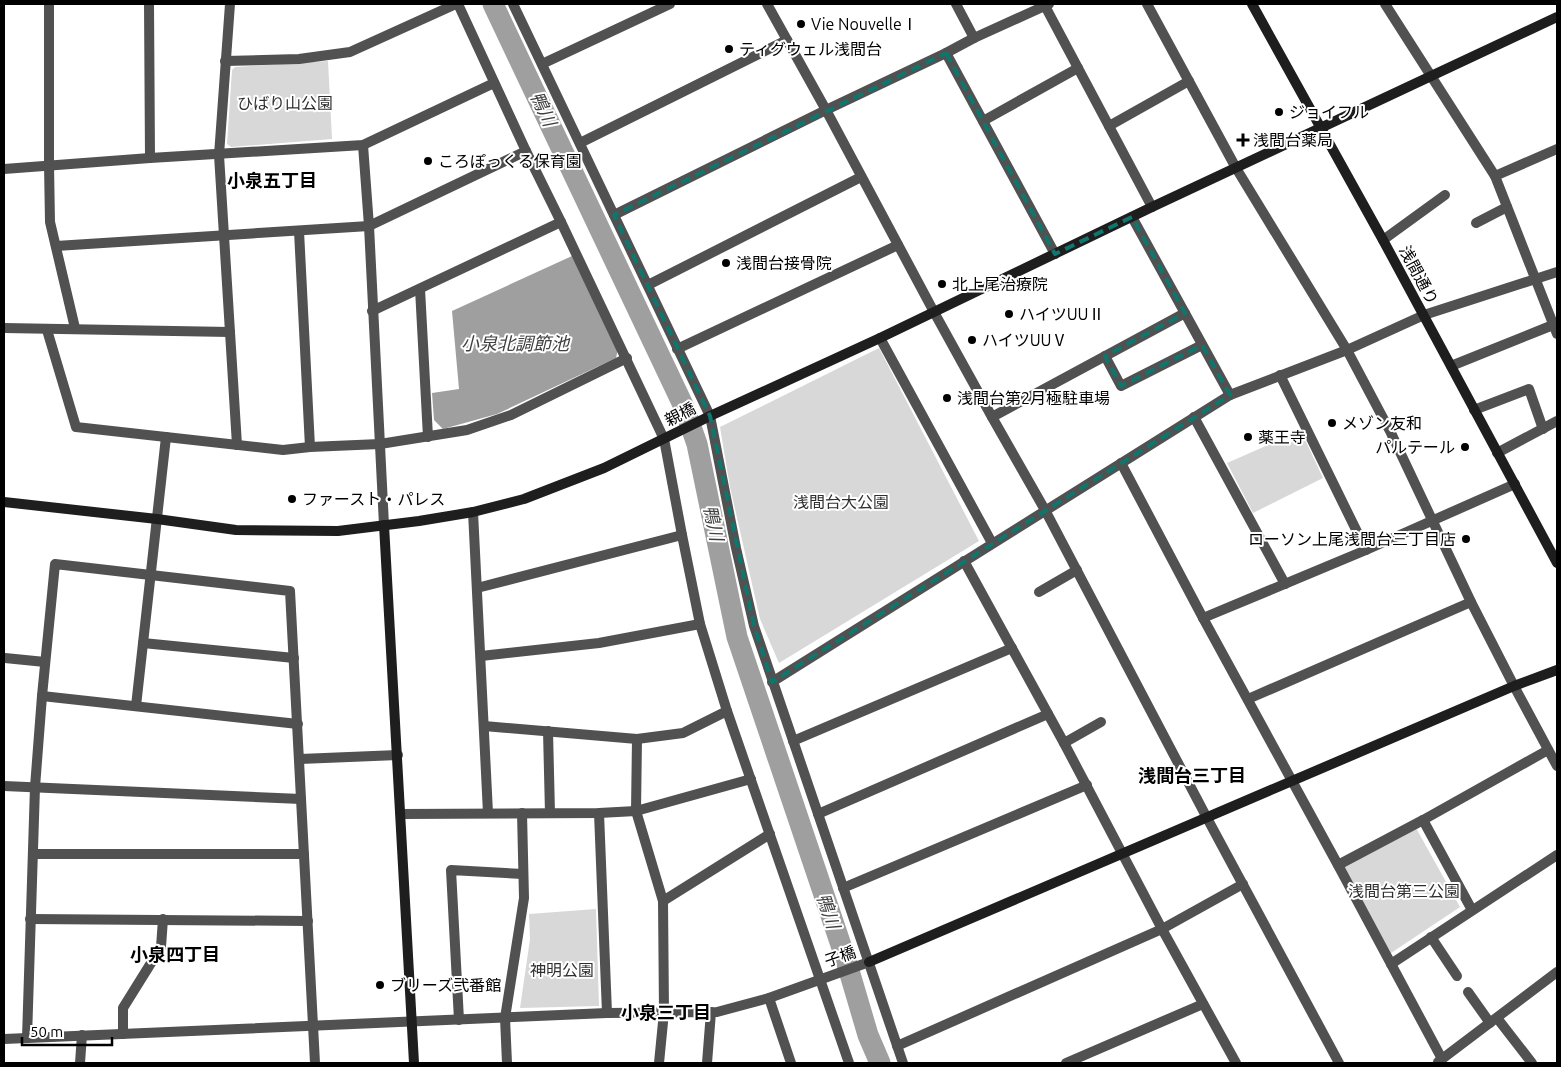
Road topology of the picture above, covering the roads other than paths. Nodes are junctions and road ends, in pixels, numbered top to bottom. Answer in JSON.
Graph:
{"nodes":[{"id":1,"x":49,"y":4,"type":"edge"},
{"id":2,"x":149,"y":4,"type":"edge"},
{"id":3,"x":230,"y":4,"type":"edge"},
{"id":4,"x":457,"y":4,"type":"edge"},
{"id":5,"x":513,"y":4,"type":"edge"},
{"id":6,"x":670,"y":4,"type":"edge"},
{"id":7,"x":767,"y":4,"type":"edge"},
{"id":8,"x":956,"y":4,"type":"edge"},
{"id":9,"x":1147,"y":4,"type":"edge"},
{"id":10,"x":1252,"y":4,"type":"edge"},
{"id":11,"x":1385,"y":4,"type":"edge"},
{"id":12,"x":1047,"y":5,"type":"edge"},
{"id":13,"x":1557,"y":17,"type":"edge"},
{"id":14,"x":974,"y":38,"type":"junction"},
{"id":15,"x":787,"y":40,"type":"junction"},
{"id":16,"x":946,"y":54,"type":"junction"},
{"id":17,"x":225,"y":61,"type":"junction"},
{"id":18,"x":542,"y":64,"type":"junction"},
{"id":19,"x":1078,"y":68,"type":"junction"},
{"id":20,"x":1431,"y":77,"type":"junction"},
{"id":21,"x":1189,"y":81,"type":"junction"},
{"id":22,"x":494,"y":83,"type":"junction"},
{"id":23,"x":826,"y":110,"type":"junction"},
{"id":24,"x":983,"y":121,"type":"junction"},
{"id":25,"x":1109,"y":126,"type":"junction"},
{"id":26,"x":1322,"y":128,"type":"junction"},
{"id":27,"x":580,"y":143,"type":"junction"},
{"id":28,"x":363,"y":145,"type":"junction"},
{"id":29,"x":1557,"y":149,"type":"edge"},
{"id":30,"x":526,"y":151,"type":"junction"},
{"id":31,"x":219,"y":155,"type":"junction"},
{"id":32,"x":150,"y":158,"type":"junction"},
{"id":33,"x":49,"y":165,"type":"junction"},
{"id":34,"x":1236,"y":168,"type":"junction"},
{"id":35,"x":4,"y":169,"type":"edge"},
{"id":36,"x":1495,"y":176,"type":"junction"},
{"id":37,"x":861,"y":177,"type":"junction"},
{"id":38,"x":1445,"y":195,"type":"dead end"},
{"id":39,"x":1152,"y":207,"type":"junction"},
{"id":40,"x":1507,"y":207,"type":"junction"},
{"id":41,"x":614,"y":215,"type":"junction"},
{"id":42,"x":1132,"y":217,"type":"junction"},
{"id":43,"x":561,"y":222,"type":"junction"},
{"id":44,"x":1476,"y":223,"type":"dead end"},
{"id":45,"x":369,"y":226,"type":"junction"},
{"id":46,"x":299,"y":231,"type":"junction"},
{"id":47,"x":225,"y":236,"type":"junction"},
{"id":48,"x":1383,"y":240,"type":"junction"},
{"id":49,"x":898,"y":245,"type":"junction"},
{"id":50,"x":56,"y":246,"type":"junction"},
{"id":51,"x":1054,"y":254,"type":"junction"},
{"id":52,"x":1557,"y":272,"type":"edge"},
{"id":53,"x":1535,"y":279,"type":"junction"},
{"id":54,"x":648,"y":285,"type":"junction"},
{"id":55,"x":420,"y":289,"type":"junction"},
{"id":56,"x":372,"y":312,"type":"junction"},
{"id":57,"x":934,"y":312,"type":"junction"},
{"id":58,"x":1185,"y":313,"type":"junction"},
{"id":59,"x":1424,"y":314,"type":"junction"},
{"id":60,"x":4,"y":328,"type":"edge"},
{"id":61,"x":75,"y":328,"type":"junction"},
{"id":62,"x":47,"y":330,"type":"junction"},
{"id":63,"x":1555,"y":330,"type":"edge"},
{"id":64,"x":230,"y":332,"type":"junction"},
{"id":65,"x":880,"y":338,"type":"junction"},
{"id":66,"x":1202,"y":345,"type":"junction"},
{"id":67,"x":677,"y":349,"type":"junction"},
{"id":68,"x":1347,"y":350,"type":"junction"},
{"id":69,"x":1105,"y":356,"type":"junction"},
{"id":70,"x":627,"y":358,"type":"junction"},
{"id":71,"x":1451,"y":366,"type":"junction"},
{"id":72,"x":1280,"y":375,"type":"junction"},
{"id":73,"x":1230,"y":395,"type":"junction"},
{"id":74,"x":1474,"y":410,"type":"junction"},
{"id":75,"x":710,"y":416,"type":"junction"},
{"id":76,"x":992,"y":417,"type":"junction"},
{"id":77,"x":1194,"y":417,"type":"junction"},
{"id":78,"x":1557,"y":421,"type":"edge"},
{"id":79,"x":1543,"y":429,"type":"junction"},
{"id":80,"x":166,"y":437,"type":"junction"},
{"id":81,"x":428,"y":437,"type":"junction"},
{"id":82,"x":664,"y":439,"type":"junction"},
{"id":83,"x":380,"y":444,"type":"junction"},
{"id":84,"x":237,"y":445,"type":"junction"},
{"id":85,"x":310,"y":447,"type":"junction"},
{"id":86,"x":1497,"y":453,"type":"junction"},
{"id":87,"x":1122,"y":463,"type":"junction"},
{"id":88,"x":1515,"y":484,"type":"junction"},
{"id":89,"x":4,"y":502,"type":"edge"},
{"id":90,"x":1046,"y":510,"type":"junction"},
{"id":91,"x":473,"y":512,"type":"junction"},
{"id":92,"x":157,"y":519,"type":"junction"},
{"id":93,"x":1432,"y":521,"type":"junction"},
{"id":94,"x":384,"y":525,"type":"junction"},
{"id":95,"x":682,"y":535,"type":"junction"},
{"id":96,"x":992,"y":543,"type":"junction"},
{"id":97,"x":1366,"y":550,"type":"junction"},
{"id":98,"x":964,"y":561,"type":"junction"},
{"id":99,"x":1557,"y":563,"type":"edge"},
{"id":100,"x":1077,"y":570,"type":"junction"},
{"id":101,"x":150,"y":574,"type":"junction"},
{"id":102,"x":1285,"y":584,"type":"junction"},
{"id":103,"x":477,"y":588,"type":"junction"},
{"id":104,"x":1039,"y":592,"type":"dead end"},
{"id":105,"x":1471,"y":602,"type":"junction"},
{"id":106,"x":1203,"y":618,"type":"junction"},
{"id":107,"x":700,"y":624,"type":"junction"},
{"id":108,"x":143,"y":643,"type":"junction"},
{"id":109,"x":1012,"y":648,"type":"junction"},
{"id":110,"x":480,"y":656,"type":"junction"},
{"id":111,"x":5,"y":658,"type":"edge"},
{"id":112,"x":294,"y":658,"type":"junction"},
{"id":113,"x":45,"y":662,"type":"junction"},
{"id":114,"x":1557,"y":670,"type":"edge"},
{"id":115,"x":772,"y":682,"type":"junction"},
{"id":116,"x":1514,"y":686,"type":"junction"},
{"id":117,"x":42,"y":696,"type":"junction"},
{"id":118,"x":1248,"y":699,"type":"junction"},
{"id":119,"x":136,"y":706,"type":"junction"},
{"id":120,"x":727,"y":711,"type":"junction"},
{"id":121,"x":1048,"y":714,"type":"junction"},
{"id":122,"x":1101,"y":722,"type":"dead end"},
{"id":123,"x":298,"y":724,"type":"junction"},
{"id":124,"x":484,"y":726,"type":"junction"},
{"id":125,"x":548,"y":731,"type":"junction"},
{"id":126,"x":637,"y":739,"type":"junction"},
{"id":127,"x":793,"y":741,"type":"junction"},
{"id":128,"x":1064,"y":743,"type":"junction"},
{"id":129,"x":1548,"y":750,"type":"junction"},
{"id":130,"x":398,"y":755,"type":"junction"},
{"id":131,"x":300,"y":759,"type":"junction"},
{"id":132,"x":1557,"y":766,"type":"edge"},
{"id":133,"x":751,"y":779,"type":"junction"},
{"id":134,"x":1291,"y":781,"type":"junction"},
{"id":135,"x":1086,"y":785,"type":"junction"},
{"id":136,"x":4,"y":786,"type":"edge"},
{"id":137,"x":35,"y":787,"type":"junction"},
{"id":138,"x":301,"y":799,"type":"junction"},
{"id":139,"x":636,"y":811,"type":"junction"},
{"id":140,"x":488,"y":813,"type":"junction"},
{"id":141,"x":522,"y":813,"type":"junction"},
{"id":142,"x":550,"y":813,"type":"junction"},
{"id":143,"x":599,"y":813,"type":"junction"},
{"id":144,"x":401,"y":814,"type":"junction"},
{"id":145,"x":818,"y":814,"type":"junction"},
{"id":146,"x":1207,"y":818,"type":"junction"},
{"id":147,"x":1423,"y":820,"type":"junction"},
{"id":148,"x":770,"y":834,"type":"junction"},
{"id":149,"x":1122,"y":852,"type":"junction"},
{"id":150,"x":34,"y":854,"type":"junction"},
{"id":151,"x":304,"y":854,"type":"junction"},
{"id":152,"x":1557,"y":855,"type":"edge"},
{"id":153,"x":1338,"y":865,"type":"junction"},
{"id":154,"x":523,"y":874,"type":"junction"},
{"id":155,"x":1243,"y":884,"type":"junction"},
{"id":156,"x":843,"y":888,"type":"junction"},
{"id":157,"x":663,"y":901,"type":"junction"},
{"id":158,"x":1472,"y":910,"type":"junction"},
{"id":159,"x":30,"y":919,"type":"junction"},
{"id":160,"x":163,"y":919,"type":"junction"},
{"id":161,"x":308,"y":921,"type":"junction"},
{"id":162,"x":1162,"y":929,"type":"junction"},
{"id":163,"x":1430,"y":938,"type":"junction"},
{"id":164,"x":868,"y":962,"type":"junction"},
{"id":165,"x":1391,"y":964,"type":"junction"},
{"id":166,"x":1557,"y":972,"type":"edge"},
{"id":167,"x":1457,"y":976,"type":"dead end"},
{"id":168,"x":821,"y":978,"type":"junction"},
{"id":169,"x":1468,"y":992,"type":"dead end"},
{"id":170,"x":769,"y":998,"type":"junction"},
{"id":171,"x":1203,"y":1004,"type":"junction"},
{"id":172,"x":664,"y":1012,"type":"junction"},
{"id":173,"x":711,"y":1012,"type":"junction"},
{"id":174,"x":607,"y":1013,"type":"junction"},
{"id":175,"x":505,"y":1018,"type":"junction"},
{"id":176,"x":459,"y":1020,"type":"junction"},
{"id":177,"x":412,"y":1021,"type":"junction"},
{"id":178,"x":1494,"y":1021,"type":"junction"},
{"id":179,"x":313,"y":1025,"type":"junction"},
{"id":180,"x":123,"y":1034,"type":"junction"},
{"id":181,"x":82,"y":1036,"type":"junction"},
{"id":182,"x":27,"y":1038,"type":"junction"},
{"id":183,"x":4,"y":1039,"type":"edge"},
{"id":184,"x":897,"y":1046,"type":"junction"},
{"id":185,"x":1440,"y":1061,"type":"edge"},
{"id":186,"x":80,"y":1063,"type":"edge"},
{"id":187,"x":315,"y":1063,"type":"edge"},
{"id":188,"x":414,"y":1063,"type":"edge"},
{"id":189,"x":507,"y":1063,"type":"edge"},
{"id":190,"x":659,"y":1063,"type":"edge"},
{"id":191,"x":707,"y":1063,"type":"edge"},
{"id":192,"x":791,"y":1063,"type":"edge"},
{"id":193,"x":850,"y":1063,"type":"edge"},
{"id":194,"x":902,"y":1063,"type":"edge"},
{"id":195,"x":1066,"y":1063,"type":"edge"},
{"id":196,"x":1236,"y":1063,"type":"edge"},
{"id":197,"x":1339,"y":1063,"type":"edge"},
{"id":198,"x":1532,"y":1063,"type":"edge"}],
"edges":[{"from":1,"to":33,"type":"street"},
{"from":2,"to":32,"type":"street"},
{"from":3,"to":17,"type":"street"},
{"from":4,"to":17,"type":"street"},
{"from":4,"to":22,"type":"street"},
{"from":5,"to":18,"type":"street"},
{"from":6,"to":18,"type":"street"},
{"from":7,"to":15,"type":"street"},
{"from":8,"to":14,"type":"street"},
{"from":9,"to":21,"type":"street"},
{"from":10,"to":26,"type":"street","name":"浅間通り"},
{"from":11,"to":20,"type":"street"},
{"from":12,"to":14,"type":"street"},
{"from":12,"to":19,"type":"street"},
{"from":13,"to":20,"type":"street","name":"親橋"},
{"from":14,"to":16,"type":"street"},
{"from":15,"to":23,"type":"street"},
{"from":15,"to":27,"type":"street"},
{"from":16,"to":23,"type":"street"},
{"from":16,"to":24,"type":"street"},
{"from":17,"to":31,"type":"street"},
{"from":18,"to":27,"type":"street"},
{"from":19,"to":24,"type":"street"},
{"from":19,"to":25,"type":"street"},
{"from":20,"to":26,"type":"street","name":"親橋"},
{"from":20,"to":36,"type":"street"},
{"from":21,"to":25,"type":"street"},
{"from":21,"to":34,"type":"street"},
{"from":22,"to":28,"type":"street"},
{"from":22,"to":30,"type":"street"},
{"from":23,"to":37,"type":"street"},
{"from":23,"to":41,"type":"street"},
{"from":24,"to":51,"type":"street"},
{"from":25,"to":39,"type":"street"},
{"from":26,"to":34,"type":"street","name":"親橋"},
{"from":26,"to":48,"type":"street","name":"浅間通り"},
{"from":27,"to":41,"type":"street"},
{"from":28,"to":31,"type":"street"},
{"from":28,"to":45,"type":"street"},
{"from":29,"to":36,"type":"street"},
{"from":30,"to":43,"type":"street"},
{"from":30,"to":45,"type":"street"},
{"from":31,"to":32,"type":"street"},
{"from":31,"to":47,"type":"street"},
{"from":32,"to":33,"type":"street"},
{"from":33,"to":35,"type":"street"},
{"from":33,"to":50,"type":"street"},
{"from":34,"to":39,"type":"street","name":"親橋"},
{"from":34,"to":68,"type":"street"},
{"from":36,"to":40,"type":"street"},
{"from":37,"to":49,"type":"street"},
{"from":37,"to":54,"type":"street"},
{"from":38,"to":48,"type":"street"},
{"from":39,"to":42,"type":"street","name":"親橋"},
{"from":40,"to":44,"type":"street"},
{"from":40,"to":53,"type":"street"},
{"from":41,"to":54,"type":"street"},
{"from":42,"to":51,"type":"street","name":"親橋"},
{"from":42,"to":58,"type":"street"},
{"from":43,"to":55,"type":"street"},
{"from":43,"to":70,"type":"street"},
{"from":45,"to":46,"type":"street"},
{"from":45,"to":56,"type":"street"},
{"from":46,"to":47,"type":"street"},
{"from":46,"to":85,"type":"street"},
{"from":47,"to":50,"type":"street"},
{"from":47,"to":64,"type":"street"},
{"from":48,"to":59,"type":"street","name":"浅間通り"},
{"from":49,"to":57,"type":"street"},
{"from":49,"to":67,"type":"street"},
{"from":50,"to":61,"type":"street"},
{"from":51,"to":57,"type":"street","name":"親橋"},
{"from":52,"to":53,"type":"street"},
{"from":53,"to":59,"type":"street"},
{"from":53,"to":63,"type":"street"},
{"from":54,"to":67,"type":"street"},
{"from":55,"to":56,"type":"street"},
{"from":55,"to":81,"type":"street"},
{"from":56,"to":83,"type":"street"},
{"from":57,"to":65,"type":"street","name":"親橋"},
{"from":57,"to":76,"type":"street"},
{"from":58,"to":66,"type":"street"},
{"from":58,"to":69,"type":"street"},
{"from":59,"to":68,"type":"street"},
{"from":59,"to":71,"type":"street","name":"浅間通り"},
{"from":60,"to":62,"type":"street"},
{"from":61,"to":62,"type":"street"},
{"from":61,"to":64,"type":"street"},
{"from":62,"to":80,"type":"street"},
{"from":63,"to":71,"type":"street"},
{"from":64,"to":84,"type":"street"},
{"from":65,"to":75,"type":"street","name":"親橋"},
{"from":65,"to":96,"type":"street"},
{"from":66,"to":69,"type":"street"},
{"from":66,"to":73,"type":"street"},
{"from":67,"to":75,"type":"street"},
{"from":68,"to":72,"type":"street"},
{"from":68,"to":93,"type":"street"},
{"from":69,"to":76,"type":"street"},
{"from":70,"to":81,"type":"street"},
{"from":70,"to":82,"type":"street"},
{"from":71,"to":74,"type":"street","name":"浅間通り"},
{"from":72,"to":73,"type":"street"},
{"from":72,"to":97,"type":"street"},
{"from":73,"to":77,"type":"street"},
{"from":74,"to":79,"type":"street"},
{"from":74,"to":86,"type":"street","name":"浅間通り"},
{"from":75,"to":82,"type":"street","name":"親橋"},
{"from":75,"to":115,"type":"street"},
{"from":76,"to":90,"type":"street"},
{"from":77,"to":87,"type":"street"},
{"from":77,"to":102,"type":"street"},
{"from":78,"to":79,"type":"street"},
{"from":79,"to":86,"type":"street"},
{"from":80,"to":84,"type":"street"},
{"from":80,"to":92,"type":"street"},
{"from":81,"to":83,"type":"street"},
{"from":82,"to":91,"type":"street","name":"親橋"},
{"from":82,"to":95,"type":"street"},
{"from":83,"to":85,"type":"street"},
{"from":83,"to":94,"type":"street"},
{"from":84,"to":85,"type":"street"},
{"from":86,"to":88,"type":"street","name":"浅間通り"},
{"from":87,"to":90,"type":"street"},
{"from":87,"to":106,"type":"street"},
{"from":88,"to":93,"type":"street"},
{"from":88,"to":99,"type":"street","name":"浅間通り"},
{"from":89,"to":92,"type":"street","name":"親橋"},
{"from":90,"to":96,"type":"street"},
{"from":90,"to":100,"type":"street"},
{"from":91,"to":94,"type":"street","name":"親橋"},
{"from":91,"to":103,"type":"street"},
{"from":92,"to":94,"type":"street","name":"親橋"},
{"from":92,"to":101,"type":"street"},
{"from":93,"to":97,"type":"street"},
{"from":93,"to":105,"type":"street"},
{"from":94,"to":130,"type":"street"},
{"from":95,"to":103,"type":"street"},
{"from":95,"to":107,"type":"street"},
{"from":96,"to":98,"type":"street"},
{"from":97,"to":102,"type":"street"},
{"from":98,"to":109,"type":"street"},
{"from":98,"to":115,"type":"street"},
{"from":100,"to":104,"type":"street"},
{"from":100,"to":146,"type":"street"},
{"from":101,"to":108,"type":"street"},
{"from":101,"to":112,"type":"street"},
{"from":101,"to":113,"type":"street"},
{"from":102,"to":106,"type":"street"},
{"from":103,"to":110,"type":"street"},
{"from":105,"to":116,"type":"street"},
{"from":105,"to":118,"type":"street"},
{"from":106,"to":118,"type":"street"},
{"from":107,"to":110,"type":"street"},
{"from":107,"to":120,"type":"street"},
{"from":108,"to":112,"type":"street"},
{"from":108,"to":119,"type":"street"},
{"from":109,"to":121,"type":"street"},
{"from":109,"to":127,"type":"street"},
{"from":110,"to":124,"type":"street"},
{"from":111,"to":113,"type":"street"},
{"from":112,"to":123,"type":"street"},
{"from":113,"to":117,"type":"street"},
{"from":114,"to":116,"type":"street"},
{"from":115,"to":127,"type":"street"},
{"from":116,"to":129,"type":"street"},
{"from":116,"to":134,"type":"street"},
{"from":117,"to":119,"type":"street"},
{"from":117,"to":137,"type":"street"},
{"from":118,"to":134,"type":"street"},
{"from":119,"to":123,"type":"street"},
{"from":120,"to":126,"type":"street"},
{"from":120,"to":133,"type":"street"},
{"from":121,"to":128,"type":"street"},
{"from":121,"to":145,"type":"street"},
{"from":122,"to":128,"type":"street"},
{"from":123,"to":131,"type":"street"},
{"from":124,"to":125,"type":"street"},
{"from":124,"to":140,"type":"street"},
{"from":125,"to":126,"type":"street"},
{"from":125,"to":142,"type":"street"},
{"from":126,"to":139,"type":"street"},
{"from":127,"to":145,"type":"street"},
{"from":128,"to":135,"type":"street"},
{"from":129,"to":132,"type":"street"},
{"from":129,"to":147,"type":"street"},
{"from":130,"to":131,"type":"street"},
{"from":130,"to":144,"type":"street"},
{"from":131,"to":138,"type":"street"},
{"from":133,"to":139,"type":"street"},
{"from":133,"to":148,"type":"street"},
{"from":134,"to":146,"type":"street"},
{"from":134,"to":153,"type":"street"},
{"from":135,"to":149,"type":"street"},
{"from":135,"to":156,"type":"street"},
{"from":136,"to":137,"type":"street"},
{"from":137,"to":138,"type":"street"},
{"from":137,"to":150,"type":"street"},
{"from":138,"to":151,"type":"street"},
{"from":139,"to":143,"type":"street"},
{"from":139,"to":157,"type":"street"},
{"from":140,"to":141,"type":"street"},
{"from":140,"to":144,"type":"street"},
{"from":141,"to":142,"type":"street"},
{"from":141,"to":154,"type":"street"},
{"from":142,"to":143,"type":"street"},
{"from":143,"to":174,"type":"street"},
{"from":144,"to":177,"type":"street"},
{"from":145,"to":156,"type":"street"},
{"from":146,"to":149,"type":"street"},
{"from":146,"to":155,"type":"street"},
{"from":147,"to":153,"type":"street"},
{"from":147,"to":158,"type":"street"},
{"from":148,"to":157,"type":"street"},
{"from":148,"to":168,"type":"street"},
{"from":149,"to":162,"type":"street"},
{"from":149,"to":164,"type":"street"},
{"from":150,"to":151,"type":"street"},
{"from":150,"to":159,"type":"street"},
{"from":151,"to":161,"type":"street"},
{"from":152,"to":158,"type":"street"},
{"from":153,"to":165,"type":"street"},
{"from":154,"to":175,"type":"street"},
{"from":154,"to":176,"type":"street"},
{"from":155,"to":162,"type":"street"},
{"from":155,"to":197,"type":"street"},
{"from":156,"to":164,"type":"street"},
{"from":157,"to":172,"type":"street"},
{"from":158,"to":163,"type":"street"},
{"from":159,"to":160,"type":"street"},
{"from":159,"to":182,"type":"street"},
{"from":160,"to":161,"type":"street"},
{"from":160,"to":180,"type":"street"},
{"from":161,"to":179,"type":"street"},
{"from":162,"to":171,"type":"street"},
{"from":162,"to":184,"type":"street"},
{"from":163,"to":165,"type":"street"},
{"from":163,"to":167,"type":"street"},
{"from":164,"to":168,"type":"street","name":"子橋"},
{"from":164,"to":184,"type":"street"},
{"from":165,"to":185,"type":"street"},
{"from":166,"to":178,"type":"street"},
{"from":168,"to":170,"type":"street","name":"子橋"},
{"from":168,"to":193,"type":"street"},
{"from":169,"to":178,"type":"street"},
{"from":170,"to":173,"type":"street","name":"子橋"},
{"from":170,"to":192,"type":"street"},
{"from":171,"to":195,"type":"street"},
{"from":171,"to":196,"type":"street"},
{"from":172,"to":173,"type":"street","name":"子橋"},
{"from":172,"to":174,"type":"street","name":"子橋"},
{"from":172,"to":190,"type":"street"},
{"from":173,"to":191,"type":"street"},
{"from":174,"to":175,"type":"street","name":"子橋"},
{"from":175,"to":176,"type":"street","name":"子橋"},
{"from":175,"to":189,"type":"street"},
{"from":176,"to":177,"type":"street","name":"子橋"},
{"from":177,"to":179,"type":"street","name":"子橋"},
{"from":177,"to":188,"type":"street"},
{"from":178,"to":185,"type":"street"},
{"from":178,"to":198,"type":"street"},
{"from":179,"to":180,"type":"street","name":"子橋"},
{"from":179,"to":187,"type":"street"},
{"from":180,"to":181,"type":"street","name":"子橋"},
{"from":181,"to":182,"type":"street","name":"子橋"},
{"from":181,"to":186,"type":"street"},
{"from":182,"to":183,"type":"street","name":"子橋"},
{"from":184,"to":194,"type":"street"}]}
